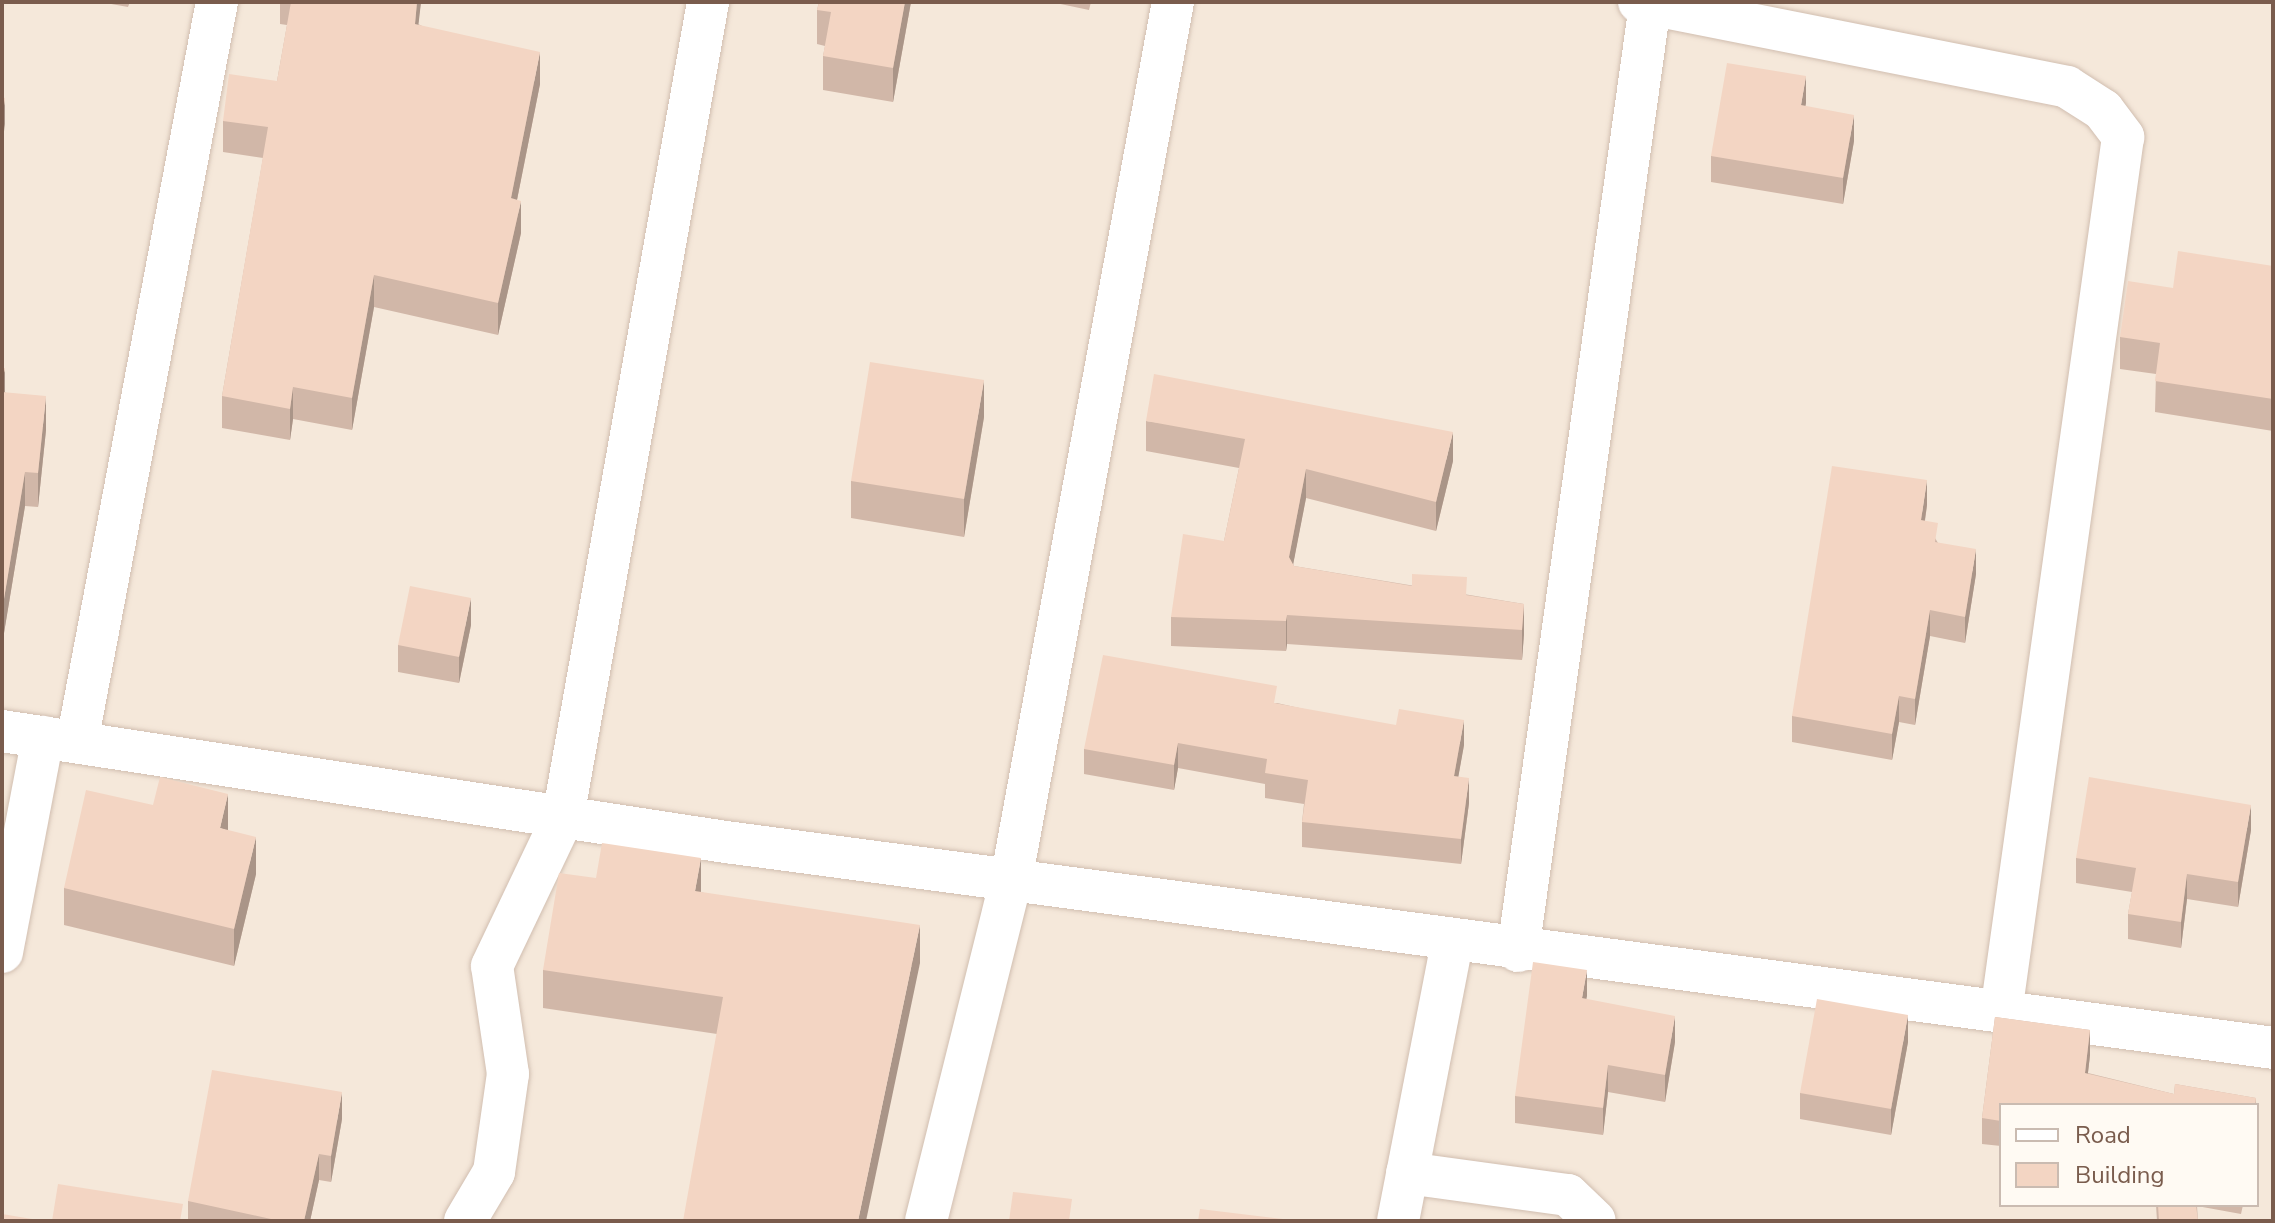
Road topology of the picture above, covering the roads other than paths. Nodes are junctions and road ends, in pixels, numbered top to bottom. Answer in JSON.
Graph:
{"nodes":[{"id":1,"x":217,"y":2,"type":"edge"},
{"id":2,"x":708,"y":2,"type":"edge"},
{"id":3,"x":1173,"y":2,"type":"edge"},
{"id":4,"x":1645,"y":3,"type":"edge"},
{"id":5,"x":2,"y":731,"type":"edge"},
{"id":6,"x":60,"y":740,"type":"junction"},
{"id":7,"x":563,"y":817,"type":"junction"},
{"id":8,"x":1011,"y":881,"type":"junction"},
{"id":9,"x":1452,"y":942,"type":"junction"},
{"id":10,"x":1518,"y":951,"type":"junction"},
{"id":11,"x":2,"y":952,"type":"edge"},
{"id":12,"x":2001,"y":1013,"type":"junction"},
{"id":13,"x":2273,"y":1048,"type":"edge"},
{"id":14,"x":1407,"y":1173,"type":"junction"},
{"id":15,"x":465,"y":1221,"type":"edge"},
{"id":16,"x":926,"y":1221,"type":"edge"},
{"id":17,"x":1398,"y":1221,"type":"edge"},
{"id":18,"x":1595,"y":1221,"type":"edge"}],
"edges":[{"from":1,"to":6,"type":"street"},
{"from":2,"to":7,"type":"street"},
{"from":3,"to":8,"type":"street"},
{"from":4,"to":10,"type":"street"},
{"from":4,"to":12,"type":"street"},
{"from":5,"to":6,"type":"street"},
{"from":6,"to":7,"type":"street"},
{"from":6,"to":11,"type":"street"},
{"from":7,"to":8,"type":"street"},
{"from":7,"to":15,"type":"street"},
{"from":8,"to":9,"type":"street"},
{"from":8,"to":16,"type":"street"},
{"from":9,"to":10,"type":"street"},
{"from":9,"to":14,"type":"street"},
{"from":10,"to":12,"type":"street"},
{"from":12,"to":13,"type":"street"},
{"from":14,"to":17,"type":"street"},
{"from":14,"to":18,"type":"street"}]}
